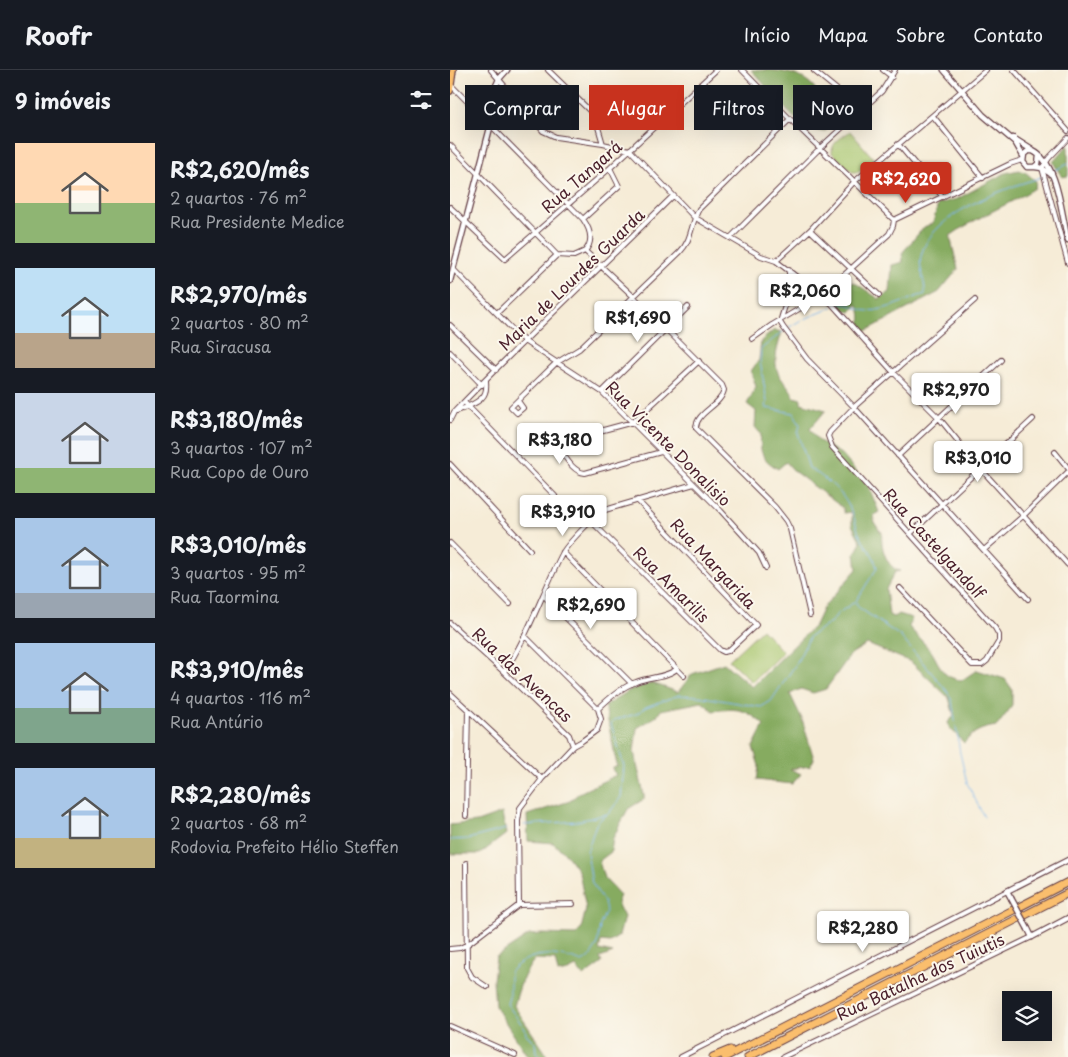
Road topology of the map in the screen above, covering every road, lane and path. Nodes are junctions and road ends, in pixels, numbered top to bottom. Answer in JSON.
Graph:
{"nodes":[{"id":1,"x":453,"y":70,"type":"edge"},
{"id":2,"x":491,"y":70,"type":"edge"},
{"id":3,"x":508,"y":70,"type":"edge"},
{"id":4,"x":548,"y":70,"type":"edge"},
{"id":5,"x":716,"y":70,"type":"edge"},
{"id":6,"x":742,"y":70,"type":"edge"},
{"id":7,"x":883,"y":70,"type":"edge"},
{"id":8,"x":895,"y":70,"type":"edge"},
{"id":9,"x":944,"y":70,"type":"edge"},
{"id":10,"x":986,"y":70,"type":"edge"},
{"id":11,"x":1014,"y":70,"type":"edge"},
{"id":12,"x":814,"y":71,"type":"edge"},
{"id":13,"x":892,"y":77,"type":"junction"},
{"id":14,"x":499,"y":79,"type":"junction"},
{"id":15,"x":496,"y":85,"type":"edge"},
{"id":16,"x":831,"y":85,"type":"edge"},
{"id":17,"x":450,"y":86,"type":"edge"},
{"id":18,"x":963,"y":91,"type":"junction"},
{"id":19,"x":465,"y":100,"type":"edge"},
{"id":20,"x":872,"y":100,"type":"edge"},
{"id":21,"x":933,"y":116,"type":"junction"},
{"id":22,"x":790,"y":119,"type":"junction"},
{"id":23,"x":490,"y":130,"type":"edge"},
{"id":24,"x":497,"y":130,"type":"edge"},
{"id":25,"x":840,"y":130,"type":"edge"},
{"id":26,"x":1068,"y":131,"type":"edge"},
{"id":27,"x":1007,"y":135,"type":"junction"},
{"id":28,"x":1068,"y":138,"type":"edge"},
{"id":29,"x":603,"y":144,"type":"junction"},
{"id":30,"x":898,"y":144,"type":"junction"},
{"id":31,"x":450,"y":145,"type":"edge"},
{"id":32,"x":820,"y":148,"type":"junction"},
{"id":33,"x":630,"y":150,"type":"junction"},
{"id":34,"x":1033,"y":151,"type":"junction"},
{"id":35,"x":1039,"y":156,"type":"junction"},
{"id":36,"x":1023,"y":158,"type":"junction"},
{"id":37,"x":1046,"y":162,"type":"junction"},
{"id":38,"x":1034,"y":167,"type":"junction"},
{"id":39,"x":610,"y":168,"type":"junction"},
{"id":40,"x":1046,"y":168,"type":"junction"},
{"id":41,"x":479,"y":174,"type":"junction"},
{"id":42,"x":1052,"y":175,"type":"junction"},
{"id":43,"x":983,"y":178,"type":"junction"},
{"id":44,"x":854,"y":182,"type":"junction"},
{"id":45,"x":1047,"y":186,"type":"junction"},
{"id":46,"x":673,"y":196,"type":"junction"},
{"id":47,"x":942,"y":197,"type":"junction"},
{"id":48,"x":569,"y":204,"type":"junction"},
{"id":49,"x":450,"y":207,"type":"edge"},
{"id":50,"x":694,"y":218,"type":"junction"},
{"id":51,"x":583,"y":219,"type":"junction"},
{"id":52,"x":894,"y":220,"type":"junction"},
{"id":53,"x":466,"y":222,"type":"junction"},
{"id":54,"x":810,"y":230,"type":"junction"},
{"id":55,"x":535,"y":233,"type":"junction"},
{"id":56,"x":730,"y":238,"type":"junction"},
{"id":57,"x":1068,"y":240,"type":"edge"},
{"id":58,"x":585,"y":252,"type":"junction"},
{"id":59,"x":557,"y":255,"type":"junction"},
{"id":60,"x":776,"y":261,"type":"junction"},
{"id":61,"x":1068,"y":263,"type":"edge"},
{"id":62,"x":602,"y":267,"type":"junction"},
{"id":63,"x":453,"y":269,"type":"junction"},
{"id":64,"x":851,"y":269,"type":"junction"},
{"id":65,"x":789,"y":270,"type":"junction"},
{"id":66,"x":450,"y":281,"type":"edge"},
{"id":67,"x":879,"y":295,"type":"dead end"},
{"id":68,"x":821,"y":296,"type":"junction"},
{"id":69,"x":634,"y":297,"type":"junction"},
{"id":70,"x":975,"y":300,"type":"dead end"},
{"id":71,"x":688,"y":307,"type":"dead end"},
{"id":72,"x":497,"y":312,"type":"junction"},
{"id":73,"x":780,"y":322,"type":"junction"},
{"id":74,"x":450,"y":325,"type":"edge"},
{"id":75,"x":666,"y":328,"type":"junction"},
{"id":76,"x":752,"y":339,"type":"dead end"},
{"id":77,"x":524,"y":341,"type":"junction"},
{"id":78,"x":450,"y":352,"type":"edge"},
{"id":79,"x":1001,"y":360,"type":"dead end"},
{"id":80,"x":699,"y":361,"type":"junction"},
{"id":81,"x":556,"y":363,"type":"junction"},
{"id":82,"x":496,"y":370,"type":"junction"},
{"id":83,"x":894,"y":373,"type":"junction"},
{"id":84,"x":486,"y":380,"type":"junction"},
{"id":85,"x":482,"y":384,"type":"junction"},
{"id":86,"x":602,"y":392,"type":"junction"},
{"id":87,"x":518,"y":401,"type":"dead end"},
{"id":88,"x":464,"y":402,"type":"junction"},
{"id":89,"x":468,"y":406,"type":"junction"},
{"id":90,"x":854,"y":407,"type":"junction"},
{"id":91,"x":454,"y":412,"type":"junction"},
{"id":92,"x":939,"y":418,"type":"junction"},
{"id":93,"x":1033,"y":419,"type":"dead end"},
{"id":94,"x":450,"y":420,"type":"edge"},
{"id":95,"x":633,"y":422,"type":"junction"},
{"id":96,"x":661,"y":452,"type":"junction"},
{"id":97,"x":1055,"y":452,"type":"dead end"},
{"id":98,"x":898,"y":456,"type":"junction"},
{"id":99,"x":450,"y":464,"type":"edge"},
{"id":100,"x":980,"y":468,"type":"junction"},
{"id":101,"x":1068,"y":470,"type":"edge"},
{"id":102,"x":694,"y":484,"type":"junction"},
{"id":103,"x":555,"y":496,"type":"dead end"},
{"id":104,"x":637,"y":500,"type":"junction"},
{"id":105,"x":941,"y":503,"type":"junction"},
{"id":106,"x":1023,"y":516,"type":"junction"},
{"id":107,"x":591,"y":521,"type":"junction"},
{"id":108,"x":911,"y":533,"type":"junction"},
{"id":109,"x":450,"y":543,"type":"edge"},
{"id":110,"x":530,"y":550,"type":"dead end"},
{"id":111,"x":984,"y":550,"type":"junction"},
{"id":112,"x":563,"y":552,"type":"junction"},
{"id":113,"x":1068,"y":565,"type":"edge"},
{"id":114,"x":766,"y":568,"type":"dead end"},
{"id":115,"x":900,"y":588,"type":"dead end"},
{"id":116,"x":544,"y":596,"type":"junction"},
{"id":117,"x":1028,"y":598,"type":"dead end"},
{"id":118,"x":510,"y":604,"type":"dead end"},
{"id":119,"x":810,"y":616,"type":"dead end"},
{"id":120,"x":450,"y":623,"type":"edge"},
{"id":121,"x":525,"y":636,"type":"junction"},
{"id":122,"x":738,"y":643,"type":"joint"},
{"id":123,"x":677,"y":669,"type":"junction"},
{"id":124,"x":504,"y":672,"type":"junction"},
{"id":125,"x":684,"y":676,"type":"dead end"},
{"id":126,"x":632,"y":684,"type":"junction"},
{"id":127,"x":450,"y":693,"type":"edge"},
{"id":128,"x":468,"y":709,"type":"junction"},
{"id":129,"x":598,"y":709,"type":"junction"},
{"id":130,"x":573,"y":746,"type":"junction"},
{"id":131,"x":542,"y":779,"type":"junction"},
{"id":132,"x":466,"y":816,"type":"dead end"},
{"id":133,"x":1068,"y":860,"type":"edge"},
{"id":134,"x":466,"y":863,"type":"dead end"},
{"id":135,"x":1068,"y":882,"type":"edge"},
{"id":136,"x":1007,"y":891,"type":"junction"},
{"id":137,"x":1068,"y":893,"type":"edge"},
{"id":138,"x":573,"y":904,"type":"dead end"},
{"id":139,"x":519,"y":905,"type":"junction"},
{"id":140,"x":1068,"y":918,"type":"edge"},
{"id":141,"x":1032,"y":937,"type":"junction"},
{"id":142,"x":468,"y":944,"type":"junction"},
{"id":143,"x":450,"y":949,"type":"edge"},
{"id":144,"x":488,"y":987,"type":"dead end"},
{"id":145,"x":450,"y":1026,"type":"edge"},
{"id":146,"x":763,"y":1038,"type":"junction"},
{"id":147,"x":515,"y":1055,"type":"dead end"},
{"id":148,"x":681,"y":1057,"type":"edge"},
{"id":149,"x":713,"y":1057,"type":"edge"},
{"id":150,"x":725,"y":1057,"type":"edge"},
{"id":151,"x":748,"y":1057,"type":"edge"},
{"id":152,"x":783,"y":1057,"type":"edge"}],
"edges":[{"from":1,"to":17,"type":"main road"},
{"from":2,"to":14,"type":"street"},
{"from":3,"to":14,"type":"street"},
{"from":4,"to":29,"type":"street"},
{"from":5,"to":33,"type":"street","name":"Rua Tangará"},
{"from":6,"to":22,"type":"street"},
{"from":7,"to":13,"type":"street"},
{"from":8,"to":13,"type":"street"},
{"from":9,"to":18,"type":"street"},
{"from":10,"to":18,"type":"street"},
{"from":11,"to":26,"type":"street"},
{"from":12,"to":16,"type":"street"},
{"from":13,"to":20,"type":"street"},
{"from":14,"to":15,"type":"street"},
{"from":14,"to":29,"type":"street"},
{"from":17,"to":19,"type":"street"},
{"from":18,"to":21,"type":"street"},
{"from":18,"to":27,"type":"street"},
{"from":21,"to":30,"type":"street"},
{"from":21,"to":43,"type":"street"},
{"from":22,"to":32,"type":"street"},
{"from":22,"to":50,"type":"street"},
{"from":23,"to":41,"type":"street"},
{"from":24,"to":48,"type":"street"},
{"from":25,"to":32,"type":"street"},
{"from":27,"to":34,"type":"street"},
{"from":27,"to":36,"type":"street"},
{"from":28,"to":37,"type":"street"},
{"from":29,"to":33,"type":"street"},
{"from":30,"to":44,"type":"street"},
{"from":30,"to":47,"type":"street"},
{"from":31,"to":41,"type":"street"},
{"from":32,"to":44,"type":"street"},
{"from":32,"to":56,"type":"street"},
{"from":33,"to":39,"type":"street","name":"Rua Tangará"},
{"from":33,"to":46,"type":"street"},
{"from":34,"to":35,"type":"street"},
{"from":34,"to":36,"type":"street"},
{"from":35,"to":37,"type":"street"},
{"from":35,"to":38,"type":"street"},
{"from":36,"to":38,"type":"street"},
{"from":36,"to":43,"type":"street"},
{"from":37,"to":40,"type":"street"},
{"from":38,"to":40,"type":"street"},
{"from":39,"to":48,"type":"street","name":"Rua Tangará"},
{"from":39,"to":51,"type":"street"},
{"from":40,"to":42,"type":"street"},
{"from":40,"to":45,"type":"street"},
{"from":41,"to":53,"type":"street"},
{"from":41,"to":55,"type":"street"},
{"from":42,"to":45,"type":"street"},
{"from":42,"to":57,"type":"street"},
{"from":43,"to":47,"type":"street"},
{"from":44,"to":52,"type":"street"},
{"from":44,"to":54,"type":"street"},
{"from":45,"to":61,"type":"street"},
{"from":46,"to":50,"type":"street"},
{"from":46,"to":62,"type":"street","name":"Maria de Lourdes Guarda"},
{"from":47,"to":52,"type":"street"},
{"from":48,"to":51,"type":"street"},
{"from":48,"to":55,"type":"street","name":"Rua Tangará"},
{"from":49,"to":53,"type":"street"},
{"from":50,"to":56,"type":"street"},
{"from":50,"to":69,"type":"street"},
{"from":51,"to":58,"type":"street"},
{"from":52,"to":64,"type":"street"},
{"from":53,"to":55,"type":"street","name":"Rua Tangará"},
{"from":53,"to":63,"type":"street"},
{"from":54,"to":60,"type":"street"},
{"from":54,"to":64,"type":"street"},
{"from":55,"to":59,"type":"street"},
{"from":56,"to":60,"type":"street"},
{"from":58,"to":59,"type":"street"},
{"from":58,"to":62,"type":"street"},
{"from":59,"to":72,"type":"street"},
{"from":60,"to":65,"type":"street"},
{"from":62,"to":69,"type":"street"},
{"from":62,"to":77,"type":"street","name":"Maria de Lourdes Guarda"},
{"from":63,"to":66,"type":"street"},
{"from":63,"to":72,"type":"street","name":"Rua Vicente Donalisio"},
{"from":64,"to":67,"type":"street"},
{"from":64,"to":68,"type":"street"},
{"from":65,"to":68,"type":"street"},
{"from":65,"to":73,"type":"street"},
{"from":68,"to":73,"type":"street"},
{"from":68,"to":83,"type":"street"},
{"from":69,"to":75,"type":"street"},
{"from":69,"to":81,"type":"street"},
{"from":70,"to":83,"type":"street"},
{"from":71,"to":75,"type":"street"},
{"from":72,"to":77,"type":"street","name":"Rua Vicente Donalisio"},
{"from":73,"to":76,"type":"street"},
{"from":73,"to":90,"type":"street"},
{"from":74,"to":82,"type":"street"},
{"from":75,"to":80,"type":"street"},
{"from":75,"to":86,"type":"street"},
{"from":77,"to":81,"type":"street","name":"Rua Vicente Donalisio"},
{"from":77,"to":82,"type":"street","name":"Maria de Lourdes Guarda"},
{"from":78,"to":85,"type":"street"},
{"from":79,"to":92,"type":"street"},
{"from":80,"to":95,"type":"street"},
{"from":80,"to":119,"type":"street"},
{"from":81,"to":86,"type":"street","name":"Rua Vicente Donalisio"},
{"from":81,"to":87,"type":"street"},
{"from":82,"to":84,"type":"street","name":"Maria de Lourdes Guarda"},
{"from":83,"to":90,"type":"street"},
{"from":83,"to":92,"type":"street"},
{"from":84,"to":85,"type":"street","name":"Maria de Lourdes Guarda"},
{"from":84,"to":89,"type":"street"},
{"from":85,"to":88,"type":"street","name":"Maria de Lourdes Guarda"},
{"from":86,"to":95,"type":"street","name":"Rua Vicente Donalisio"},
{"from":88,"to":89,"type":"street"},
{"from":88,"to":91,"type":"street","name":"Maria de Lourdes Guarda"},
{"from":89,"to":91,"type":"street"},
{"from":89,"to":103,"type":"street"},
{"from":90,"to":98,"type":"street"},
{"from":90,"to":108,"type":"street","name":"Rua Castelgandolf"},
{"from":91,"to":94,"type":"street","name":"Maria de Lourdes Guarda"},
{"from":92,"to":98,"type":"street"},
{"from":92,"to":100,"type":"street"},
{"from":93,"to":100,"type":"street"},
{"from":95,"to":96,"type":"street","name":"Rua Vicente Donalisio"},
{"from":95,"to":96,"type":"street"},
{"from":96,"to":102,"type":"street","name":"Rua Vicente Donalisio"},
{"from":97,"to":101,"type":"street"},
{"from":98,"to":105,"type":"street"},
{"from":99,"to":110,"type":"street"},
{"from":100,"to":105,"type":"street"},
{"from":100,"to":106,"type":"street"},
{"from":101,"to":106,"type":"street"},
{"from":102,"to":104,"type":"street"},
{"from":102,"to":114,"type":"street","name":"Rua Vicente Donalisio"},
{"from":104,"to":107,"type":"street"},
{"from":104,"to":122,"type":"street","name":"Rua Margarida"},
{"from":105,"to":108,"type":"street"},
{"from":105,"to":111,"type":"street"},
{"from":106,"to":111,"type":"street"},
{"from":106,"to":113,"type":"street"},
{"from":107,"to":112,"type":"street"},
{"from":107,"to":122,"type":"street","name":"Rua Amarilis"},
{"from":108,"to":115,"type":"street","name":"Rua Castelgandolf"},
{"from":109,"to":118,"type":"street"},
{"from":111,"to":117,"type":"street"},
{"from":112,"to":116,"type":"street"},
{"from":112,"to":123,"type":"street"},
{"from":116,"to":121,"type":"street"},
{"from":116,"to":126,"type":"street"},
{"from":120,"to":124,"type":"street","name":"Rua das Avencas"},
{"from":121,"to":124,"type":"street"},
{"from":121,"to":129,"type":"street"},
{"from":123,"to":125,"type":"street"},
{"from":123,"to":126,"type":"street"},
{"from":124,"to":130,"type":"street","name":"Rua das Avencas"},
{"from":126,"to":129,"type":"street"},
{"from":127,"to":128,"type":"street"},
{"from":128,"to":131,"type":"street"},
{"from":128,"to":132,"type":"street"},
{"from":129,"to":130,"type":"street"},
{"from":130,"to":131,"type":"street"},
{"from":131,"to":139,"type":"street"},
{"from":133,"to":136,"type":"street"},
{"from":134,"to":142,"type":"street"},
{"from":135,"to":146,"type":"highway"},
{"from":136,"to":141,"type":"street","bridge":true},
{"from":136,"to":148,"type":"street"},
{"from":137,"to":151,"type":"highway"},
{"from":138,"to":139,"type":"street"},
{"from":139,"to":142,"type":"street"},
{"from":140,"to":141,"type":"street","name":"Rua Batalha dos Tuiutis"},
{"from":141,"to":152,"type":"street","name":"Rua Batalha dos Tuiutis"},
{"from":142,"to":143,"type":"street"},
{"from":142,"to":144,"type":"street"},
{"from":145,"to":147,"type":"street"},
{"from":146,"to":149,"type":"highway"},
{"from":146,"to":150,"type":"highway"}]}
